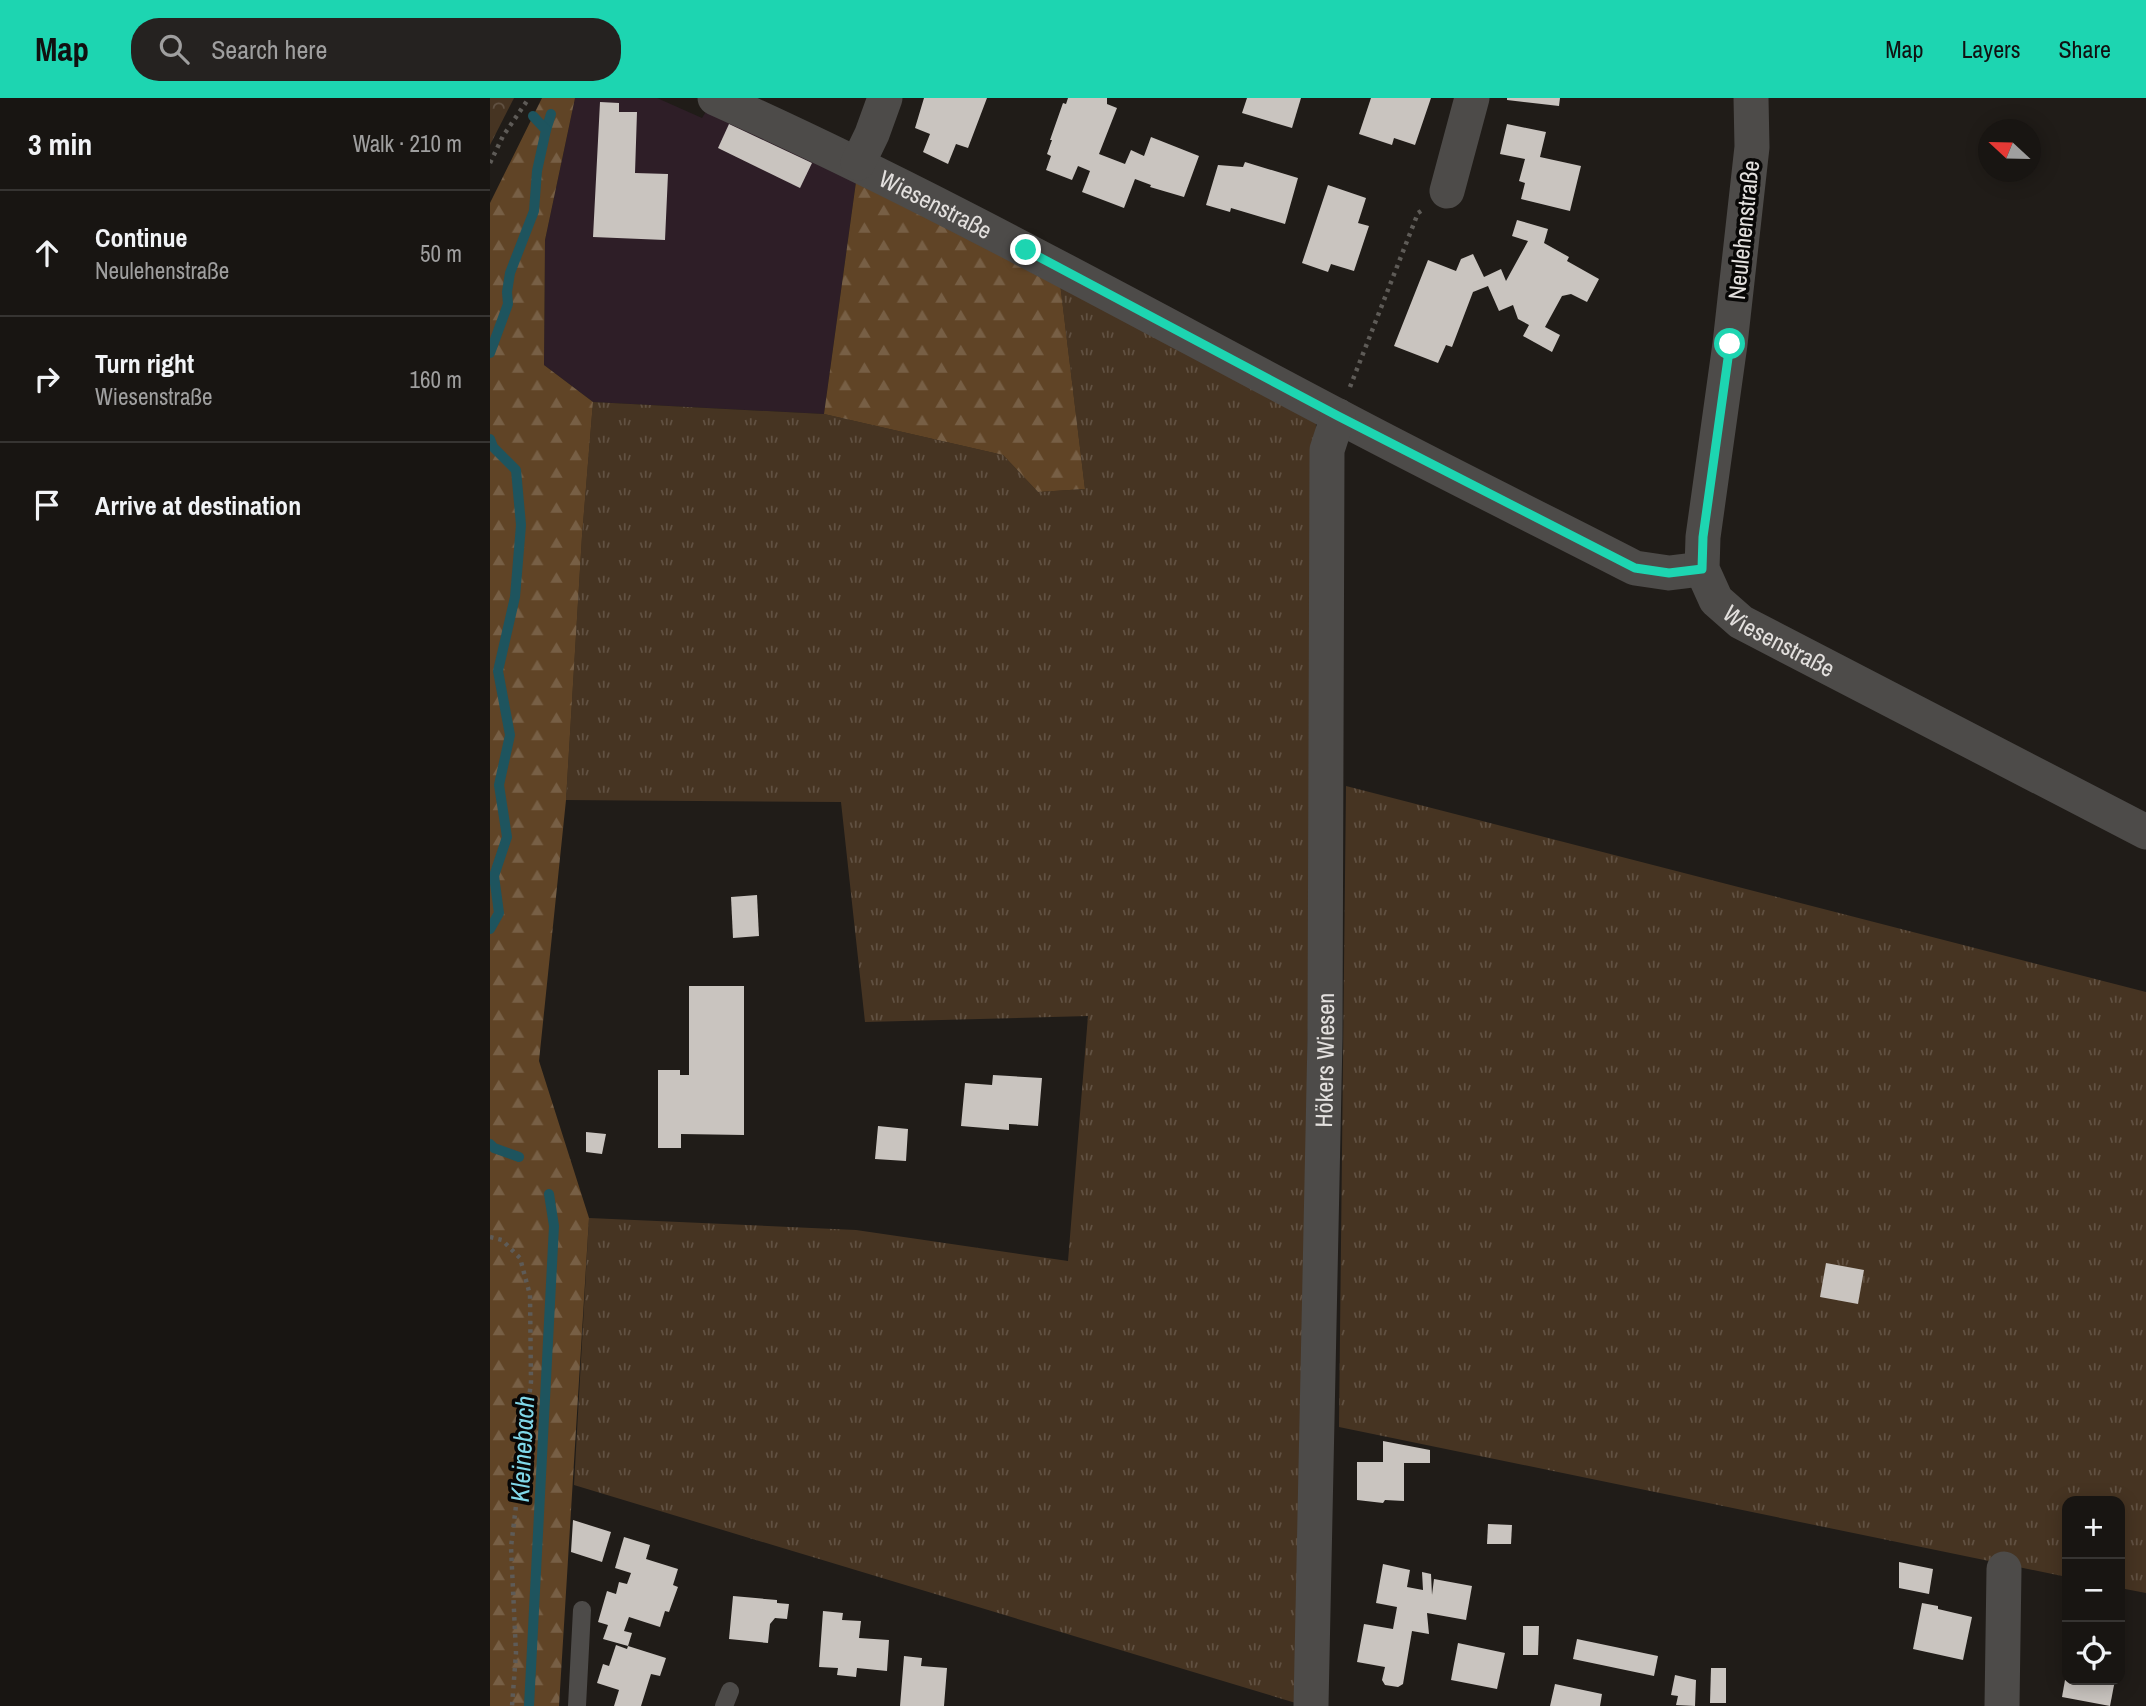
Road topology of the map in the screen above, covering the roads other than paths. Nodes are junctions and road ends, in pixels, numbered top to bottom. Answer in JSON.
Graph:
{"nodes":[{"id":1,"x":715,"y":98,"type":"edge"},
{"id":2,"x":885,"y":98,"type":"edge"},
{"id":3,"x":1472,"y":98,"type":"edge"},
{"id":4,"x":1751,"y":98,"type":"edge"},
{"id":5,"x":858,"y":163,"type":"junction"},
{"id":6,"x":1447,"y":191,"type":"road end"},
{"id":7,"x":1338,"y":416,"type":"junction"},
{"id":8,"x":1702,"y":569,"type":"junction"},
{"id":9,"x":2146,"y":832,"type":"edge"},
{"id":10,"x":2004,"y":1570,"type":"dead end"},
{"id":11,"x":582,"y":1610,"type":"dead end"},
{"id":12,"x":577,"y":1706,"type":"edge"},
{"id":13,"x":1311,"y":1706,"type":"edge"},
{"id":14,"x":2002,"y":1706,"type":"edge"}],
"edges":[{"from":1,"to":5,"type":"street","name":"Wiesenstraße"},
{"from":2,"to":5,"type":"street"},
{"from":3,"to":6,"type":"street"},
{"from":4,"to":8,"type":"street","name":"Neulehenstraße"},
{"from":5,"to":7,"type":"street","name":"Wiesenstraße"},
{"from":7,"to":8,"type":"street","name":"Wiesenstraße"},
{"from":7,"to":13,"type":"street","name":"Hökers Wiesen"},
{"from":8,"to":9,"type":"street","name":"Wiesenstraße"},
{"from":10,"to":14,"type":"street"},
{"from":11,"to":12,"type":"lane"}]}
